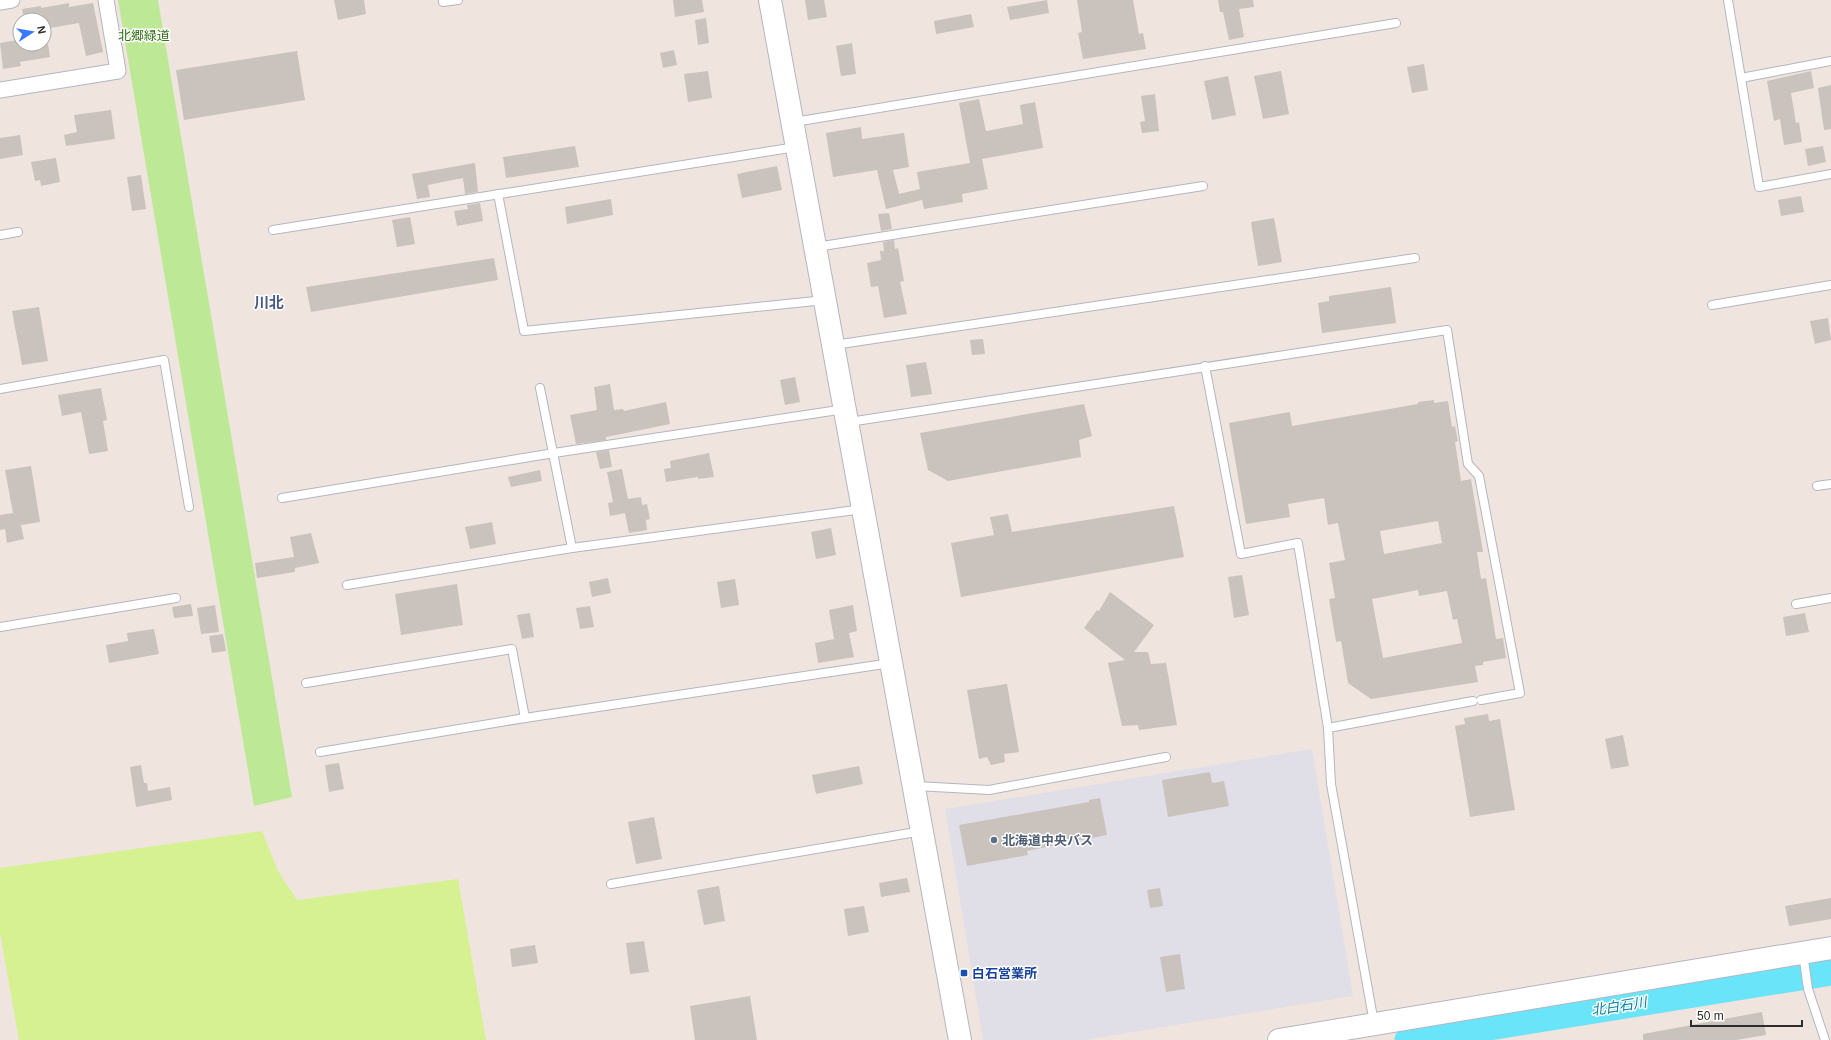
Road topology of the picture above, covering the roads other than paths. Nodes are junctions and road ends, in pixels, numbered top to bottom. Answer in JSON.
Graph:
{"nodes":[{"id":1,"x":12,"y":0,"type":"edge"},
{"id":2,"x":106,"y":0,"type":"edge"},
{"id":3,"x":458,"y":0,"type":"edge"},
{"id":4,"x":770,"y":0,"type":"edge"},
{"id":5,"x":1728,"y":0,"type":"edge"},
{"id":6,"x":0,"y":2,"type":"edge"},
{"id":7,"x":443,"y":2,"type":"dead end"},
{"id":8,"x":1396,"y":23,"type":"dead end"},
{"id":9,"x":1831,"y":61,"type":"edge"},
{"id":10,"x":1741,"y":78,"type":"junction"},
{"id":11,"x":0,"y":90,"type":"edge"},
{"id":12,"x":794,"y":122,"type":"junction"},
{"id":13,"x":798,"y":146,"type":"junction"},
{"id":14,"x":1831,"y":174,"type":"edge"},
{"id":15,"x":1203,"y":186,"type":"dead end"},
{"id":16,"x":498,"y":194,"type":"junction"},
{"id":17,"x":273,"y":230,"type":"dead end"},
{"id":18,"x":18,"y":232,"type":"dead end"},
{"id":19,"x":0,"y":235,"type":"edge"},
{"id":20,"x":816,"y":247,"type":"junction"},
{"id":21,"x":1415,"y":258,"type":"dead end"},
{"id":22,"x":1831,"y":285,"type":"edge"},
{"id":23,"x":825,"y":300,"type":"junction"},
{"id":24,"x":1712,"y":305,"type":"dead end"},
{"id":25,"x":834,"y":345,"type":"junction"},
{"id":26,"x":1205,"y":366,"type":"junction"},
{"id":27,"x":540,"y":388,"type":"dead end"},
{"id":28,"x":0,"y":389,"type":"edge"},
{"id":29,"x":847,"y":415,"type":"junction"},
{"id":30,"x":554,"y":453,"type":"junction"},
{"id":31,"x":1831,"y":484,"type":"edge"},
{"id":32,"x":1817,"y":486,"type":"dead end"},
{"id":33,"x":282,"y":498,"type":"dead end"},
{"id":34,"x":189,"y":507,"type":"dead end"},
{"id":35,"x":863,"y":508,"type":"junction"},
{"id":36,"x":572,"y":548,"type":"junction"},
{"id":37,"x":347,"y":585,"type":"dead end"},
{"id":38,"x":176,"y":598,"type":"dead end"},
{"id":39,"x":1831,"y":598,"type":"edge"},
{"id":40,"x":1796,"y":604,"type":"dead end"},
{"id":41,"x":0,"y":627,"type":"edge"},
{"id":42,"x":891,"y":663,"type":"junction"},
{"id":43,"x":306,"y":683,"type":"dead end"},
{"id":44,"x":525,"y":718,"type":"junction"},
{"id":45,"x":1328,"y":728,"type":"junction"},
{"id":46,"x":320,"y":752,"type":"dead end"},
{"id":47,"x":1166,"y":757,"type":"dead end"},
{"id":48,"x":914,"y":786,"type":"junction"},
{"id":49,"x":923,"y":831,"type":"junction"},
{"id":50,"x":611,"y":884,"type":"dead end"},
{"id":51,"x":1831,"y":948,"type":"edge"},
{"id":52,"x":1803,"y":957,"type":"junction"},
{"id":53,"x":1374,"y":1025,"type":"junction"},
{"id":54,"x":960,"y":1040,"type":"edge"},
{"id":55,"x":1282,"y":1040,"type":"edge"},
{"id":56,"x":1825,"y":1040,"type":"edge"}],
"edges":[{"from":1,"to":6,"type":"street"},
{"from":2,"to":11,"type":"street"},
{"from":3,"to":7,"type":"lane"},
{"from":4,"to":12,"type":"street"},
{"from":5,"to":10,"type":"lane"},
{"from":8,"to":12,"type":"lane"},
{"from":9,"to":10,"type":"lane"},
{"from":10,"to":14,"type":"lane"},
{"from":12,"to":13,"type":"street"},
{"from":13,"to":16,"type":"lane"},
{"from":13,"to":20,"type":"street"},
{"from":15,"to":20,"type":"lane"},
{"from":16,"to":17,"type":"lane"},
{"from":16,"to":23,"type":"lane"},
{"from":18,"to":19,"type":"lane"},
{"from":20,"to":23,"type":"street"},
{"from":21,"to":25,"type":"lane"},
{"from":22,"to":24,"type":"lane"},
{"from":23,"to":25,"type":"street"},
{"from":25,"to":29,"type":"street"},
{"from":26,"to":29,"type":"lane"},
{"from":26,"to":45,"type":"lane"},
{"from":26,"to":45,"type":"lane"},
{"from":27,"to":30,"type":"lane"},
{"from":28,"to":34,"type":"lane"},
{"from":29,"to":30,"type":"lane"},
{"from":29,"to":35,"type":"street"},
{"from":30,"to":33,"type":"lane"},
{"from":30,"to":36,"type":"lane"},
{"from":31,"to":32,"type":"lane"},
{"from":35,"to":36,"type":"lane"},
{"from":35,"to":42,"type":"street"},
{"from":36,"to":37,"type":"lane"},
{"from":38,"to":41,"type":"lane"},
{"from":39,"to":40,"type":"lane"},
{"from":42,"to":44,"type":"lane"},
{"from":42,"to":48,"type":"street"},
{"from":43,"to":44,"type":"lane"},
{"from":44,"to":46,"type":"lane"},
{"from":45,"to":53,"type":"lane"},
{"from":47,"to":48,"type":"lane"},
{"from":48,"to":49,"type":"street"},
{"from":49,"to":50,"type":"lane"},
{"from":49,"to":54,"type":"street"},
{"from":51,"to":52,"type":"street"},
{"from":52,"to":53,"type":"street"},
{"from":52,"to":56,"type":"lane"},
{"from":53,"to":55,"type":"street"}]}
